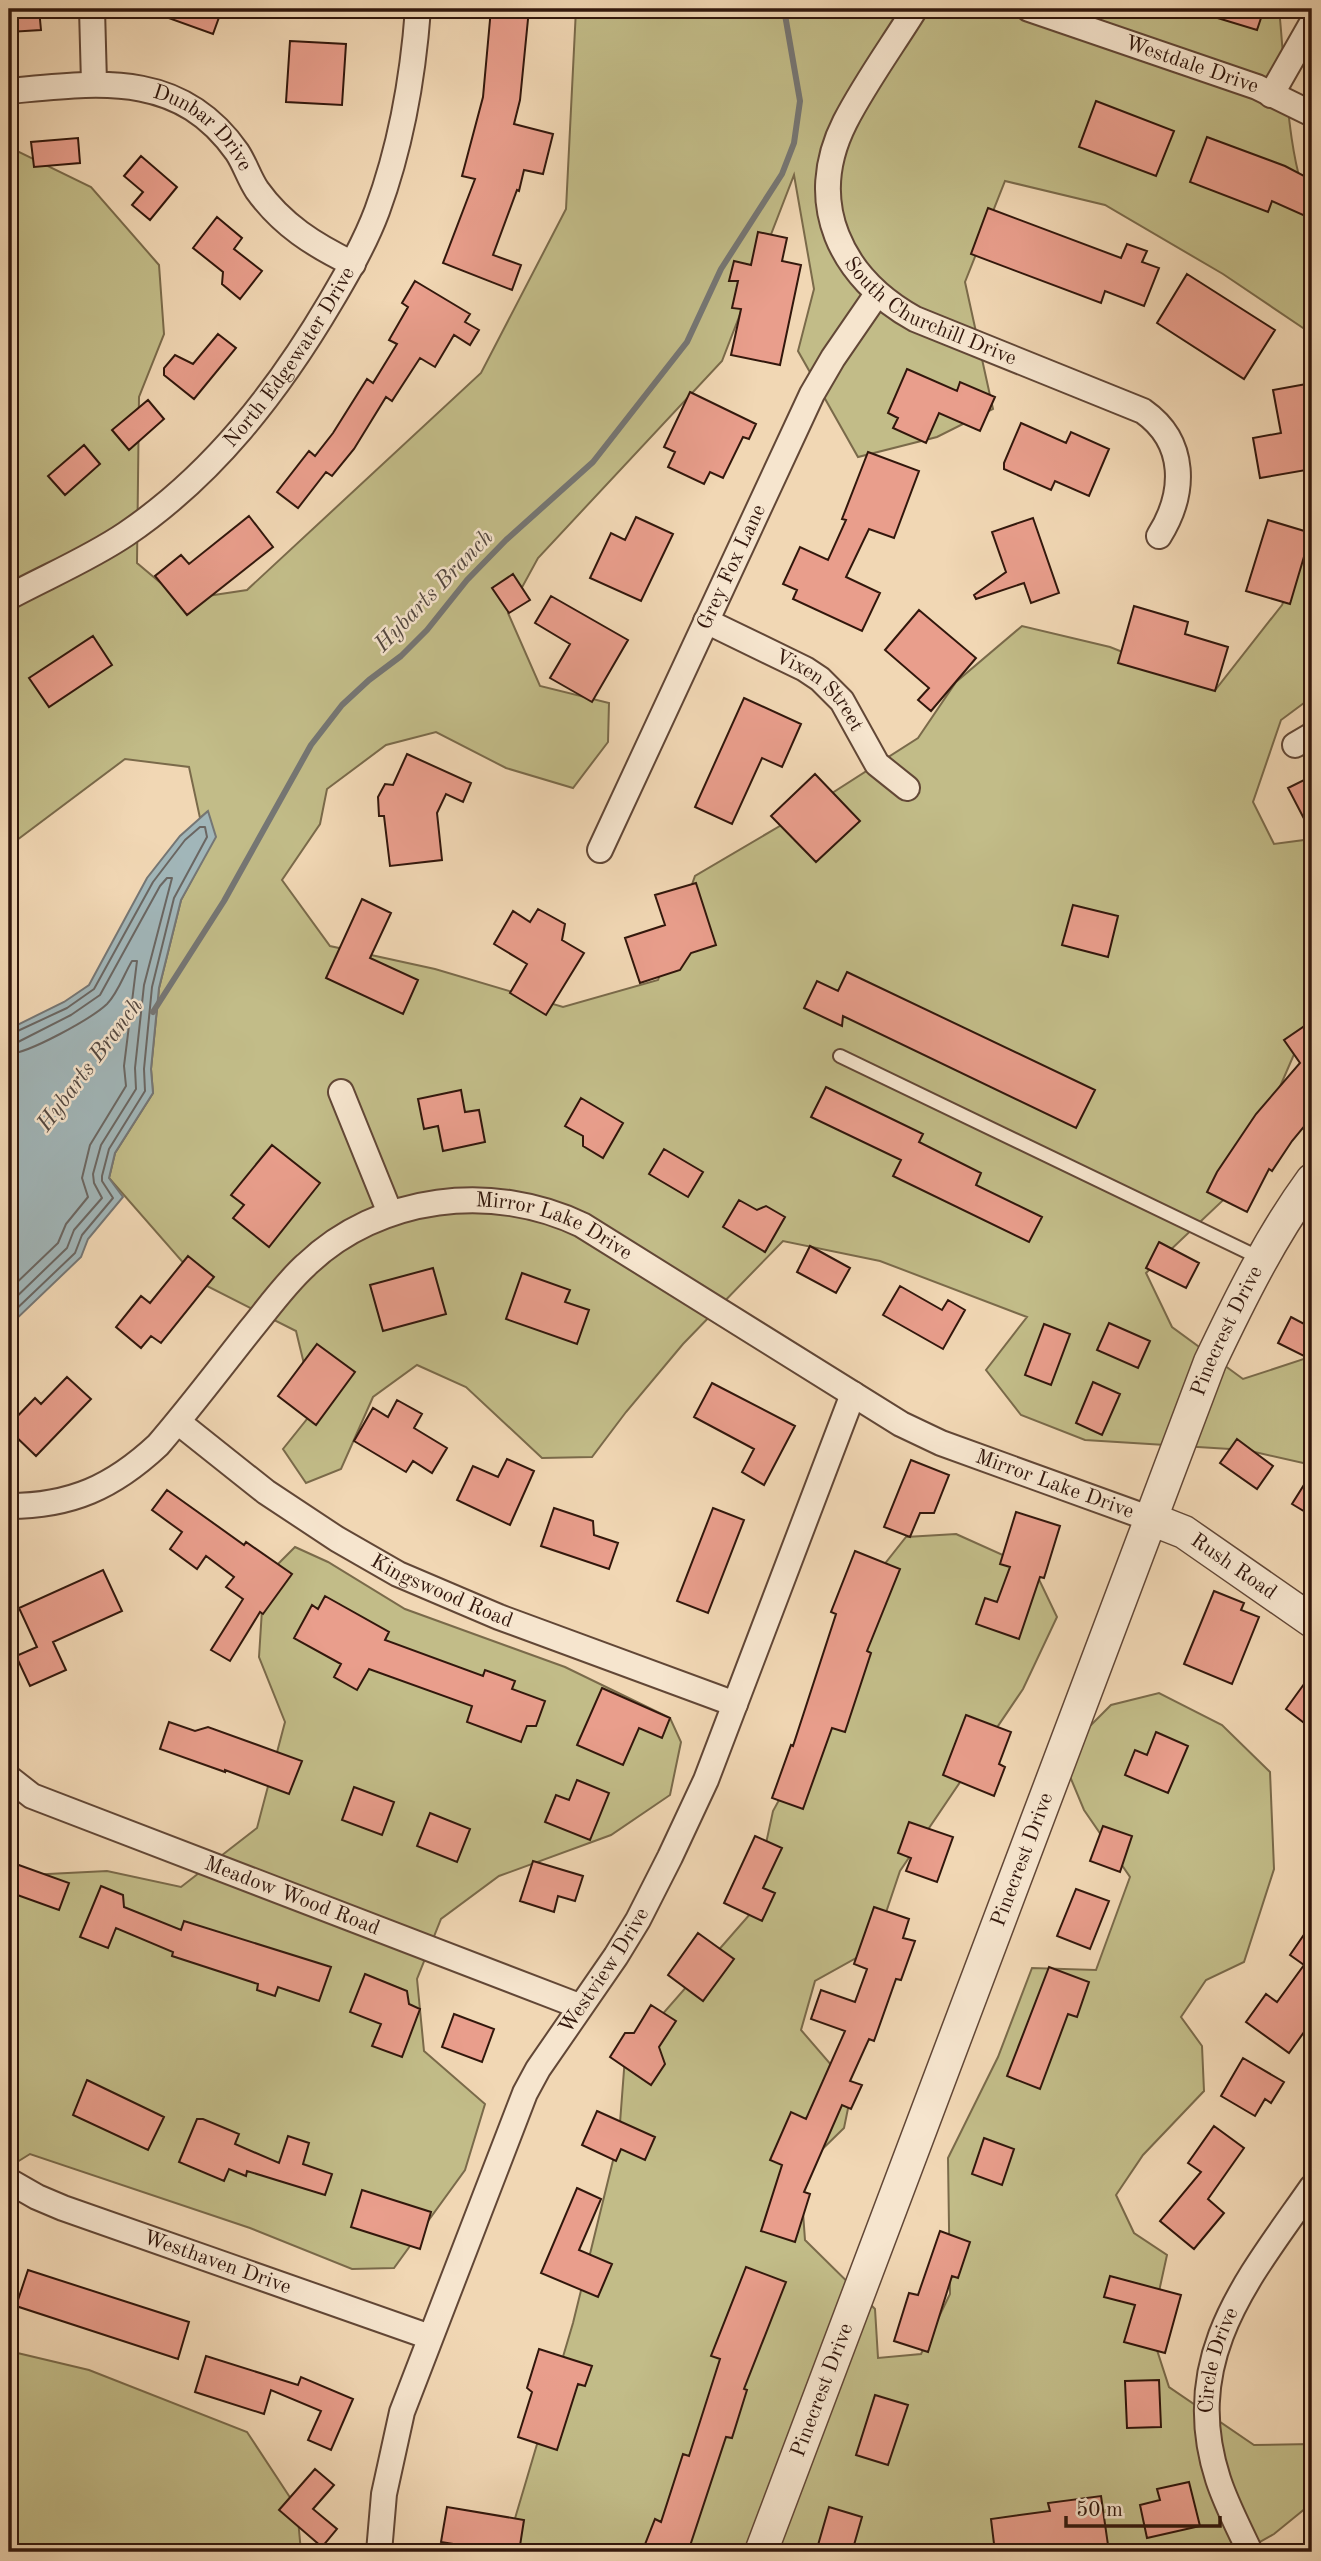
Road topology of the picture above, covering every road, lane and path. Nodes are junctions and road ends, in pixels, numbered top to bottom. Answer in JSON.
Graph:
{"nodes":[{"id":1,"x":92,"y":9,"type":"edge"},
{"id":2,"x":418,"y":9,"type":"edge"},
{"id":3,"x":915,"y":9,"type":"edge"},
{"id":4,"x":1029,"y":9,"type":"edge"},
{"id":5,"x":1312,"y":23,"type":"edge"},
{"id":6,"x":93,"y":83,"type":"junction"},
{"id":7,"x":9,"y":91,"type":"edge"},
{"id":8,"x":1271,"y":95,"type":"junction"},
{"id":9,"x":1312,"y":114,"type":"edge"},
{"id":10,"x":353,"y":264,"type":"junction"},
{"id":11,"x":877,"y":293,"type":"junction"},
{"id":12,"x":1159,"y":536,"type":"dead end"},
{"id":13,"x":9,"y":597,"type":"edge"},
{"id":14,"x":706,"y":621,"type":"junction"},
{"id":15,"x":907,"y":788,"type":"dead end"},
{"id":16,"x":600,"y":850,"type":"dead end"},
{"id":17,"x":840,"y":1056,"type":"dead end"},
{"id":18,"x":341,"y":1092,"type":"dead end"},
{"id":19,"x":1312,"y":1180,"type":"edge"},
{"id":20,"x":390,"y":1213,"type":"junction"},
{"id":21,"x":1262,"y":1259,"type":"junction"},
{"id":22,"x":853,"y":1394,"type":"junction"},
{"id":23,"x":178,"y":1422,"type":"junction"},
{"id":24,"x":9,"y":1506,"type":"edge"},
{"id":25,"x":1151,"y":1520,"type":"junction"},
{"id":26,"x":1312,"y":1621,"type":"edge"},
{"id":27,"x":735,"y":1704,"type":"junction"},
{"id":28,"x":9,"y":1778,"type":"edge"},
{"id":29,"x":579,"y":2006,"type":"junction"},
{"id":30,"x":9,"y":2181,"type":"edge"},
{"id":31,"x":1312,"y":2187,"type":"edge"},
{"id":32,"x":430,"y":2337,"type":"junction"},
{"id":33,"x":379,"y":2552,"type":"edge"},
{"id":34,"x":761,"y":2552,"type":"edge"},
{"id":35,"x":1251,"y":2552,"type":"edge"}],
"edges":[{"from":1,"to":6,"type":"street"},
{"from":2,"to":10,"type":"street","name":"North Edgewater Drive"},
{"from":3,"to":11,"type":"street","name":"South Churchill Drive"},
{"from":4,"to":8,"type":"street","name":"Westdale Drive"},
{"from":5,"to":8,"type":"street"},
{"from":6,"to":7,"type":"street","name":"Dunbar Drive"},
{"from":6,"to":10,"type":"street","name":"Dunbar Drive"},
{"from":8,"to":9,"type":"street","name":"Westdale Drive"},
{"from":10,"to":13,"type":"street","name":"North Edgewater Drive"},
{"from":11,"to":12,"type":"street","name":"South Churchill Drive"},
{"from":11,"to":14,"type":"street","name":"Grey Fox Lane"},
{"from":14,"to":15,"type":"street","name":"Vixen Street"},
{"from":14,"to":16,"type":"street","name":"Grey Fox Lane"},
{"from":17,"to":21,"type":"lane"},
{"from":18,"to":20,"type":"street"},
{"from":19,"to":21,"type":"street","name":"Pinecrest Drive"},
{"from":20,"to":22,"type":"street","name":"Mirror Lake Drive"},
{"from":20,"to":23,"type":"street","name":"Mirror Lake Drive"},
{"from":21,"to":25,"type":"street","name":"Pinecrest Drive"},
{"from":22,"to":25,"type":"street","name":"Mirror Lake Drive"},
{"from":22,"to":27,"type":"street","name":"Westview Drive"},
{"from":23,"to":24,"type":"street","name":"Mirror Lake Drive"},
{"from":23,"to":27,"type":"street","name":"Kingswood Road"},
{"from":25,"to":26,"type":"street","name":"Rush Road"},
{"from":25,"to":34,"type":"street","name":"Pinecrest Drive"},
{"from":27,"to":29,"type":"street","name":"Westview Drive"},
{"from":28,"to":29,"type":"street","name":"Meadow Wood Road"},
{"from":29,"to":32,"type":"street","name":"Westview Drive"},
{"from":30,"to":32,"type":"street","name":"Westhaven Drive"},
{"from":31,"to":35,"type":"street","name":"Circle Drive"},
{"from":32,"to":33,"type":"street","name":"Westview Drive"}]}
